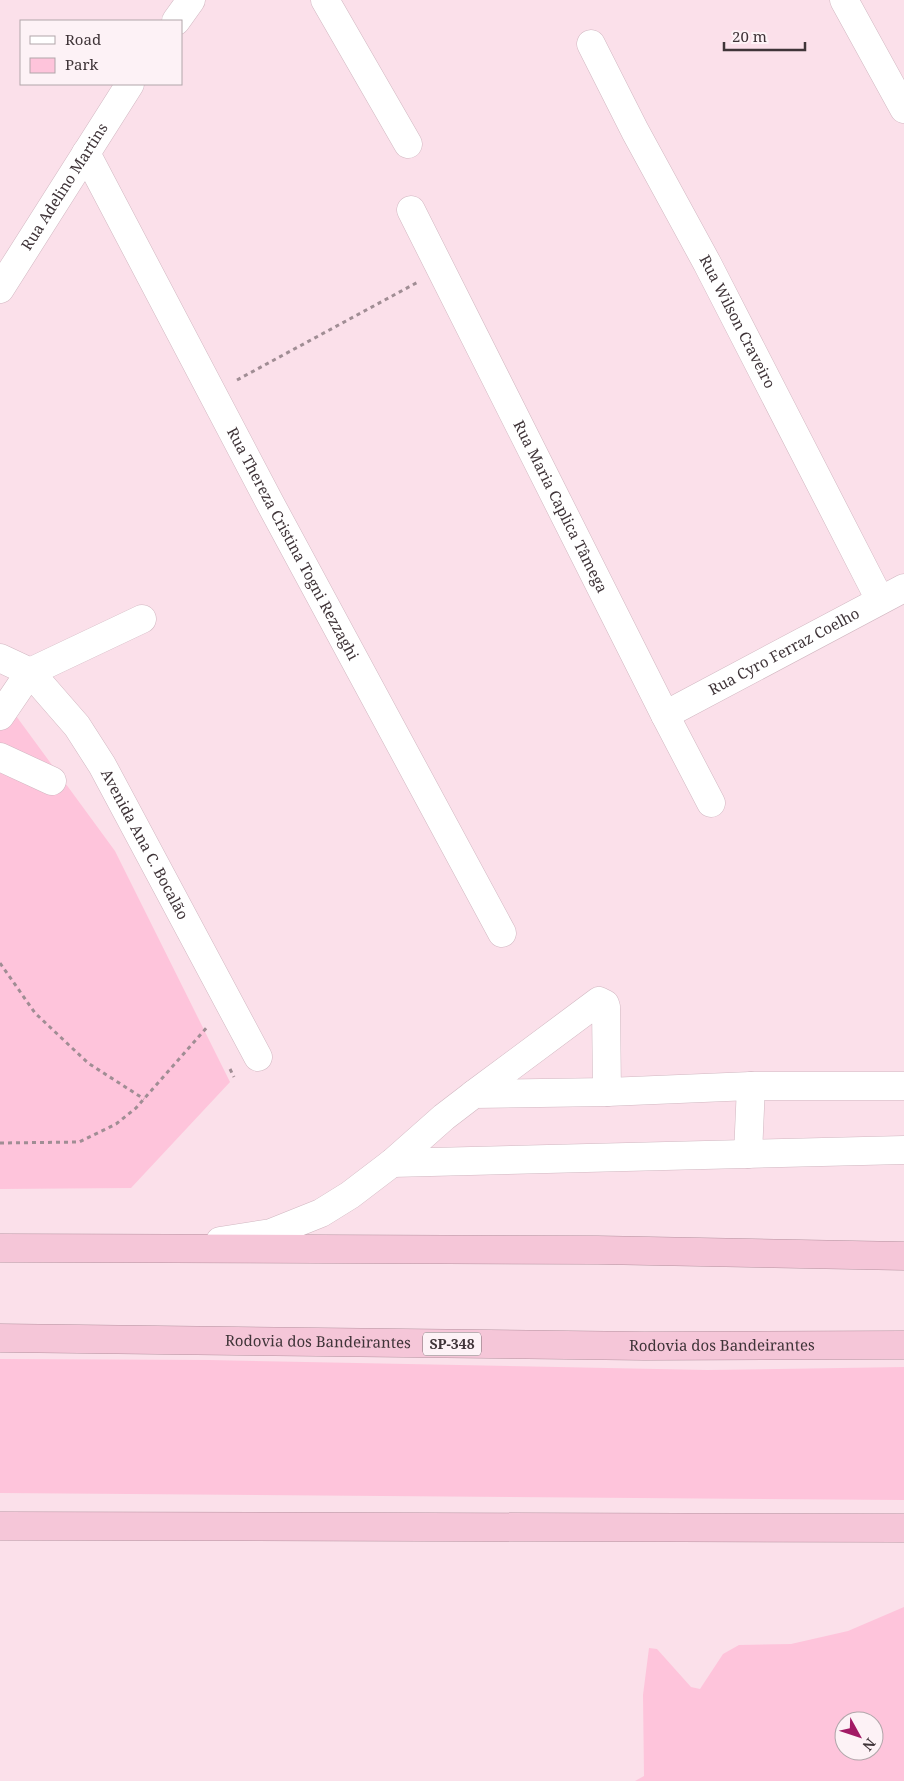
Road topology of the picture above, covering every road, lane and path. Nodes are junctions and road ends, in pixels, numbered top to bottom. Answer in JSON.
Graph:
{"nodes":[{"id":1,"x":192,"y":0,"type":"edge"},
{"id":2,"x":325,"y":0,"type":"edge"},
{"id":3,"x":844,"y":0,"type":"edge"},
{"id":4,"x":177,"y":20,"type":"edge"},
{"id":5,"x":591,"y":44,"type":"dead end"},
{"id":6,"x":129,"y":85,"type":"edge"},
{"id":7,"x":904,"y":109,"type":"edge"},
{"id":8,"x":408,"y":144,"type":"dead end"},
{"id":9,"x":86,"y":153,"type":"junction"},
{"id":10,"x":411,"y":210,"type":"dead end"},
{"id":11,"x":441,"y":270,"type":"junction"},
{"id":12,"x":0,"y":289,"type":"edge"},
{"id":13,"x":213,"y":394,"type":"junction"},
{"id":14,"x":904,"y":588,"type":"edge"},
{"id":15,"x":880,"y":600,"type":"junction"},
{"id":16,"x":142,"y":619,"type":"dead end"},
{"id":17,"x":0,"y":658,"type":"edge"},
{"id":18,"x":30,"y":672,"type":"junction"},
{"id":19,"x":665,"y":715,"type":"junction"},
{"id":20,"x":0,"y":716,"type":"edge"},
{"id":21,"x":0,"y":757,"type":"edge"},
{"id":22,"x":52,"y":781,"type":"dead end"},
{"id":23,"x":711,"y":803,"type":"dead end"},
{"id":24,"x":502,"y":933,"type":"dead end"},
{"id":25,"x":0,"y":963,"type":"edge"},
{"id":26,"x":208,"y":1026,"type":"dead end"},
{"id":27,"x":258,"y":1057,"type":"dead end"},
{"id":28,"x":751,"y":1086,"type":"junction"},
{"id":29,"x":904,"y":1086,"type":"edge"},
{"id":30,"x":606,"y":1092,"type":"junction"},
{"id":31,"x":474,"y":1094,"type":"junction"},
{"id":32,"x":144,"y":1099,"type":"junction"},
{"id":33,"x":0,"y":1143,"type":"edge"},
{"id":34,"x":904,"y":1150,"type":"edge"},
{"id":35,"x":748,"y":1154,"type":"junction"},
{"id":36,"x":392,"y":1163,"type":"junction"},
{"id":37,"x":0,"y":1248,"type":"edge"},
{"id":38,"x":162,"y":1249,"type":"junction"},
{"id":39,"x":904,"y":1256,"type":"edge"},
{"id":40,"x":0,"y":1338,"type":"edge"},
{"id":41,"x":904,"y":1345,"type":"edge"},
{"id":42,"x":0,"y":1526,"type":"edge"},
{"id":43,"x":904,"y":1528,"type":"edge"}],
"edges":[{"from":1,"to":4,"type":"street"},
{"from":2,"to":8,"type":"street"},
{"from":3,"to":7,"type":"street"},
{"from":5,"to":15,"type":"street","name":"Rua Wilson Craveiro"},
{"from":6,"to":9,"type":"street","name":"Rua Adelino Martins"},
{"from":9,"to":12,"type":"street","name":"Rua Adelino Martins"},
{"from":9,"to":13,"type":"street","name":"Rua Thereza Cristina Togni Rezzaghi"},
{"from":10,"to":11,"type":"street","name":"Rua Maria Caplica Tâmega"},
{"from":11,"to":13,"type":"path"},
{"from":11,"to":19,"type":"street","name":"Rua Maria Caplica Tâmega"},
{"from":13,"to":24,"type":"street","name":"Rua Thereza Cristina Togni Rezzaghi"},
{"from":14,"to":15,"type":"street","name":"Rua Cyro Ferraz Coelho"},
{"from":15,"to":19,"type":"street","name":"Rua Cyro Ferraz Coelho"},
{"from":16,"to":18,"type":"street"},
{"from":17,"to":18,"type":"street","name":"Avenida Ana C. Bocalão"},
{"from":18,"to":20,"type":"street"},
{"from":18,"to":27,"type":"street","name":"Avenida Ana C. Bocalão"},
{"from":19,"to":23,"type":"street","name":"Rua Maria Caplica Tâmega"},
{"from":21,"to":22,"type":"street"},
{"from":25,"to":32,"type":"path"},
{"from":26,"to":32,"type":"path"},
{"from":28,"to":29,"type":"street"},
{"from":28,"to":30,"type":"street"},
{"from":28,"to":35,"type":"street"},
{"from":30,"to":31,"type":"street"},
{"from":30,"to":31,"type":"street"},
{"from":31,"to":36,"type":"street"},
{"from":32,"to":33,"type":"path"},
{"from":34,"to":35,"type":"street"},
{"from":35,"to":36,"type":"street"},
{"from":36,"to":38,"type":"street"},
{"from":37,"to":38,"type":"highway"},
{"from":38,"to":39,"type":"highway"},
{"from":40,"to":41,"type":"highway","name":"Rodovia dos Bandeirantes","number":"SP-348"},
{"from":42,"to":43,"type":"highway"}]}
